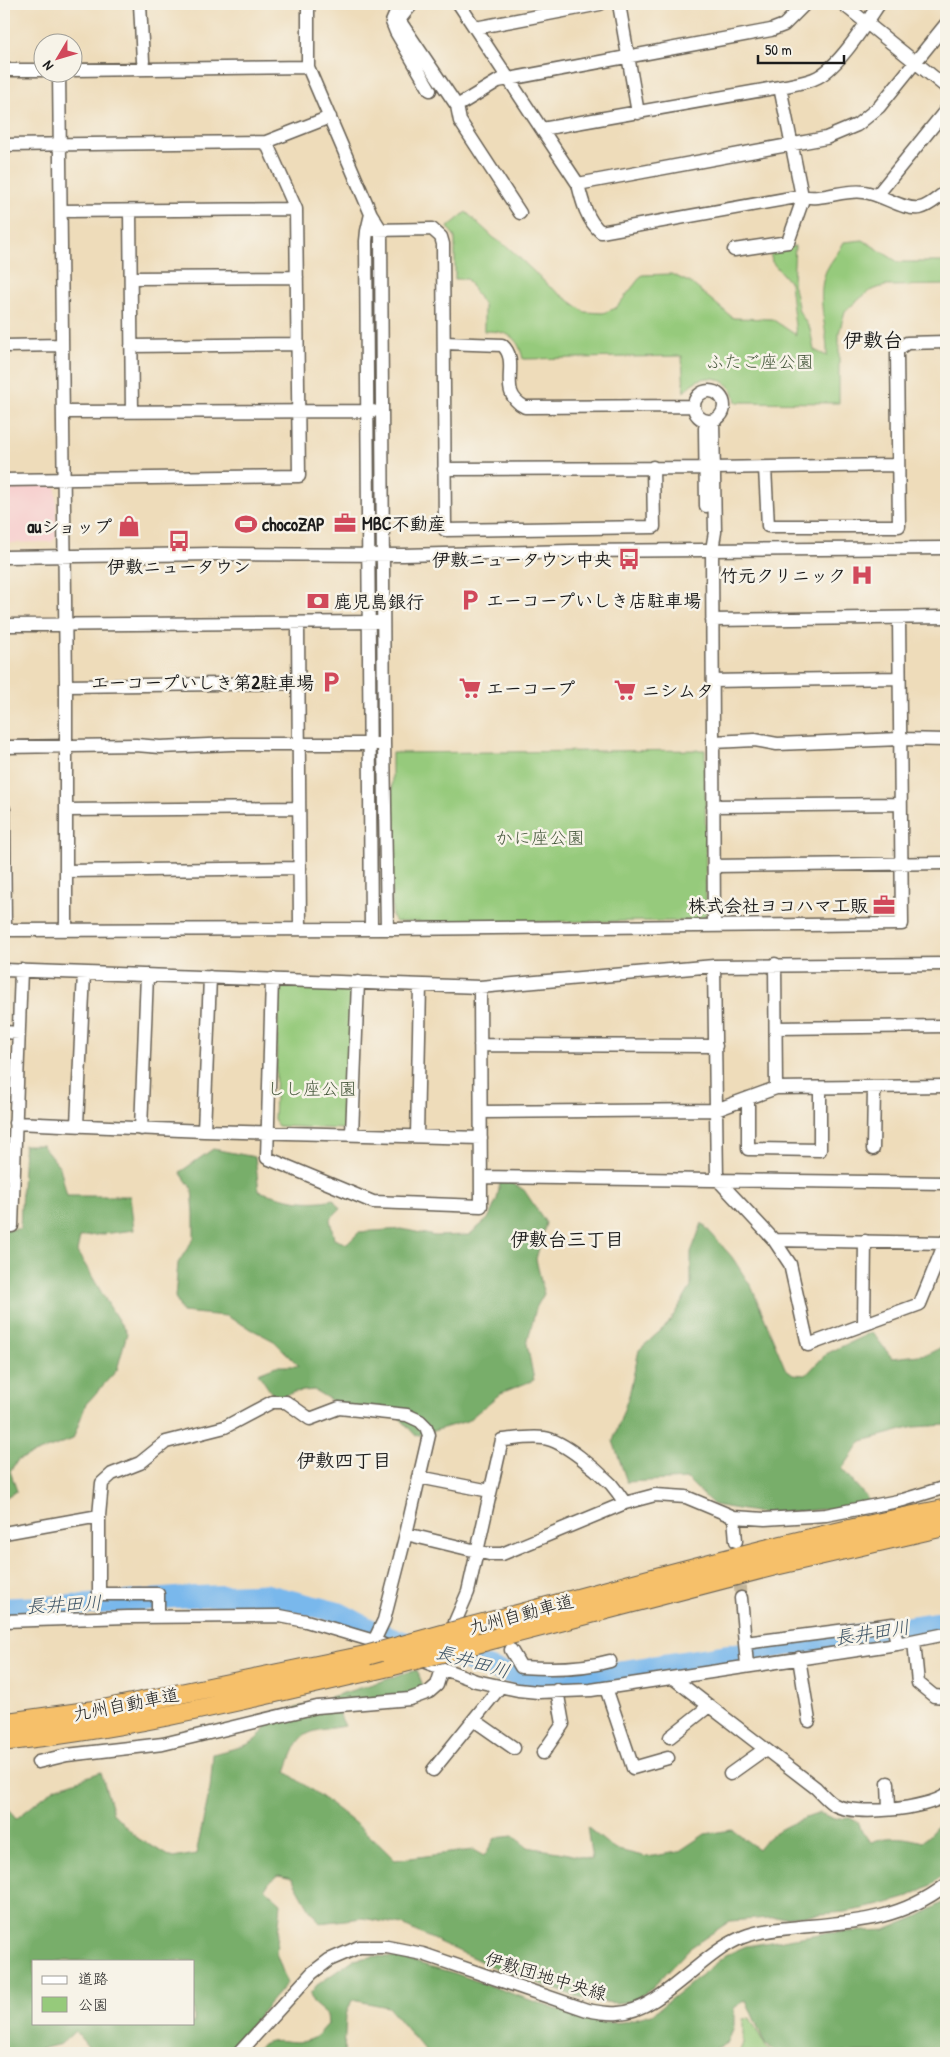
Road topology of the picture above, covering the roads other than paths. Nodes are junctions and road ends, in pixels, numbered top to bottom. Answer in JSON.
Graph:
{"nodes":[{"id":1,"x":140,"y":4,"type":"edge"},
{"id":2,"x":308,"y":4,"type":"edge"},
{"id":3,"x":402,"y":4,"type":"edge"},
{"id":4,"x":412,"y":4,"type":"edge"},
{"id":5,"x":459,"y":4,"type":"edge"},
{"id":6,"x":600,"y":4,"type":"edge"},
{"id":7,"x":619,"y":4,"type":"edge"},
{"id":8,"x":805,"y":4,"type":"edge"},
{"id":9,"x":843,"y":4,"type":"edge"},
{"id":10,"x":879,"y":4,"type":"edge"},
{"id":11,"x":397,"y":18,"type":"junction"},
{"id":12,"x":867,"y":22,"type":"junction"},
{"id":13,"x":946,"y":24,"type":"edge"},
{"id":14,"x":475,"y":28,"type":"junction"},
{"id":15,"x":628,"y":57,"type":"junction"},
{"id":16,"x":143,"y":61,"type":"dead end"},
{"id":17,"x":916,"y":62,"type":"junction"},
{"id":18,"x":308,"y":67,"type":"junction"},
{"id":19,"x":4,"y":70,"type":"edge"},
{"id":20,"x":32,"y":70,"type":"edge"},
{"id":21,"x":82,"y":70,"type":"edge"},
{"id":22,"x":508,"y":79,"type":"junction"},
{"id":23,"x":59,"y":82,"type":"edge"},
{"id":24,"x":780,"y":87,"type":"junction"},
{"id":25,"x":946,"y":87,"type":"edge"},
{"id":26,"x":430,"y":90,"type":"dead end"},
{"id":27,"x":457,"y":106,"type":"junction"},
{"id":28,"x":946,"y":110,"type":"edge"},
{"id":29,"x":638,"y":113,"type":"junction"},
{"id":30,"x":330,"y":117,"type":"junction"},
{"id":31,"x":542,"y":129,"type":"junction"},
{"id":32,"x":266,"y":142,"type":"junction"},
{"id":33,"x":60,"y":144,"type":"junction"},
{"id":34,"x":791,"y":144,"type":"junction"},
{"id":35,"x":4,"y":145,"type":"edge"},
{"id":36,"x":578,"y":184,"type":"junction"},
{"id":37,"x":946,"y":192,"type":"edge"},
{"id":38,"x":878,"y":194,"type":"junction"},
{"id":39,"x":802,"y":196,"type":"junction"},
{"id":40,"x":296,"y":209,"type":"junction"},
{"id":41,"x":61,"y":211,"type":"junction"},
{"id":42,"x":130,"y":211,"type":"junction"},
{"id":43,"x":520,"y":213,"type":"dead end"},
{"id":44,"x":371,"y":214,"type":"junction"},
{"id":45,"x":381,"y":230,"type":"junction"},
{"id":46,"x":366,"y":231,"type":"junction"},
{"id":47,"x":734,"y":250,"type":"dead end"},
{"id":48,"x":297,"y":277,"type":"junction"},
{"id":49,"x":131,"y":278,"type":"junction"},
{"id":50,"x":946,"y":342,"type":"edge"},
{"id":51,"x":444,"y":343,"type":"junction"},
{"id":52,"x":297,"y":344,"type":"junction"},
{"id":53,"x":62,"y":345,"type":"junction"},
{"id":54,"x":4,"y":346,"type":"edge"},
{"id":55,"x":131,"y":346,"type":"junction"},
{"id":56,"x":694,"y":406,"type":"junction"},
{"id":57,"x":298,"y":410,"type":"junction"},
{"id":58,"x":366,"y":411,"type":"junction"},
{"id":59,"x":383,"y":411,"type":"junction"},
{"id":60,"x":63,"y":412,"type":"junction"},
{"id":61,"x":132,"y":412,"type":"junction"},
{"id":62,"x":709,"y":421,"type":"junction"},
{"id":63,"x":898,"y":465,"type":"junction"},
{"id":64,"x":653,"y":467,"type":"junction"},
{"id":65,"x":444,"y":468,"type":"junction"},
{"id":66,"x":710,"y":468,"type":"junction"},
{"id":67,"x":765,"y":468,"type":"junction"},
{"id":68,"x":64,"y":479,"type":"junction"},
{"id":69,"x":4,"y":480,"type":"edge"},
{"id":70,"x":946,"y":548,"type":"edge"},
{"id":71,"x":712,"y":550,"type":"junction"},
{"id":72,"x":368,"y":555,"type":"junction"},
{"id":73,"x":384,"y":555,"type":"junction"},
{"id":74,"x":64,"y":556,"type":"junction"},
{"id":75,"x":4,"y":557,"type":"edge"},
{"id":76,"x":946,"y":617,"type":"edge"},
{"id":77,"x":899,"y":618,"type":"junction"},
{"id":78,"x":712,"y":620,"type":"junction"},
{"id":79,"x":369,"y":622,"type":"junction"},
{"id":80,"x":384,"y":622,"type":"junction"},
{"id":81,"x":298,"y":624,"type":"junction"},
{"id":82,"x":4,"y":625,"type":"edge"},
{"id":83,"x":64,"y":625,"type":"junction"},
{"id":84,"x":899,"y":678,"type":"junction"},
{"id":85,"x":713,"y":681,"type":"junction"},
{"id":86,"x":299,"y":683,"type":"junction"},
{"id":87,"x":66,"y":686,"type":"junction"},
{"id":88,"x":900,"y":739,"type":"junction"},
{"id":89,"x":946,"y":740,"type":"edge"},
{"id":90,"x":713,"y":742,"type":"junction"},
{"id":91,"x":384,"y":743,"type":"junction"},
{"id":92,"x":299,"y":744,"type":"junction"},
{"id":93,"x":370,"y":744,"type":"junction"},
{"id":94,"x":65,"y":746,"type":"junction"},
{"id":95,"x":4,"y":747,"type":"edge"},
{"id":96,"x":900,"y":804,"type":"junction"},
{"id":97,"x":713,"y":806,"type":"junction"},
{"id":98,"x":299,"y":808,"type":"junction"},
{"id":99,"x":4,"y":809,"type":"edge"},
{"id":100,"x":66,"y":810,"type":"junction"},
{"id":101,"x":946,"y":863,"type":"edge"},
{"id":102,"x":900,"y":864,"type":"junction"},
{"id":103,"x":714,"y":866,"type":"junction"},
{"id":104,"x":300,"y":868,"type":"junction"},
{"id":105,"x":4,"y":871,"type":"edge"},
{"id":106,"x":66,"y":871,"type":"junction"},
{"id":107,"x":714,"y":925,"type":"junction"},
{"id":108,"x":300,"y":929,"type":"junction"},
{"id":109,"x":371,"y":929,"type":"junction"},
{"id":110,"x":387,"y":929,"type":"junction"},
{"id":111,"x":4,"y":930,"type":"edge"},
{"id":112,"x":66,"y":930,"type":"junction"},
{"id":113,"x":775,"y":964,"type":"junction"},
{"id":114,"x":946,"y":964,"type":"edge"},
{"id":115,"x":714,"y":966,"type":"junction"},
{"id":116,"x":4,"y":970,"type":"edge"},
{"id":117,"x":21,"y":970,"type":"junction"},
{"id":118,"x":84,"y":973,"type":"junction"},
{"id":119,"x":147,"y":975,"type":"junction"},
{"id":120,"x":210,"y":977,"type":"junction"},
{"id":121,"x":272,"y":979,"type":"junction"},
{"id":122,"x":358,"y":982,"type":"junction"},
{"id":123,"x":420,"y":985,"type":"junction"},
{"id":124,"x":480,"y":987,"type":"junction"},
{"id":125,"x":946,"y":1026,"type":"edge"},
{"id":126,"x":776,"y":1028,"type":"junction"},
{"id":127,"x":4,"y":1032,"type":"edge"},
{"id":128,"x":19,"y":1033,"type":"junction"},
{"id":129,"x":480,"y":1046,"type":"junction"},
{"id":130,"x":716,"y":1046,"type":"junction"},
{"id":131,"x":946,"y":1086,"type":"edge"},
{"id":132,"x":776,"y":1088,"type":"junction"},
{"id":133,"x":820,"y":1088,"type":"junction"},
{"id":134,"x":874,"y":1088,"type":"junction"},
{"id":135,"x":10,"y":1093,"type":"edge"},
{"id":136,"x":748,"y":1098,"type":"junction"},
{"id":137,"x":716,"y":1110,"type":"junction"},
{"id":138,"x":481,"y":1112,"type":"junction"},
{"id":139,"x":15,"y":1123,"type":"junction"},
{"id":140,"x":77,"y":1126,"type":"junction"},
{"id":141,"x":141,"y":1129,"type":"junction"},
{"id":142,"x":204,"y":1131,"type":"junction"},
{"id":143,"x":268,"y":1132,"type":"junction"},
{"id":144,"x":352,"y":1134,"type":"junction"},
{"id":145,"x":417,"y":1136,"type":"junction"},
{"id":146,"x":481,"y":1138,"type":"junction"},
{"id":147,"x":873,"y":1149,"type":"dead end"},
{"id":148,"x":9,"y":1159,"type":"edge"},
{"id":149,"x":481,"y":1177,"type":"junction"},
{"id":150,"x":717,"y":1179,"type":"junction"},
{"id":151,"x":946,"y":1182,"type":"edge"},
{"id":152,"x":4,"y":1226,"type":"edge"},
{"id":153,"x":774,"y":1240,"type":"junction"},
{"id":154,"x":865,"y":1240,"type":"junction"},
{"id":155,"x":946,"y":1241,"type":"edge"},
{"id":156,"x":864,"y":1324,"type":"junction"},
{"id":157,"x":419,"y":1477,"type":"junction"},
{"id":158,"x":946,"y":1487,"type":"edge"},
{"id":159,"x":490,"y":1490,"type":"junction"},
{"id":160,"x":625,"y":1503,"type":"junction"},
{"id":161,"x":946,"y":1508,"type":"edge"},
{"id":162,"x":99,"y":1516,"type":"junction"},
{"id":163,"x":734,"y":1517,"type":"junction"},
{"id":164,"x":946,"y":1526,"type":"edge"},
{"id":165,"x":4,"y":1533,"type":"edge"},
{"id":166,"x":406,"y":1534,"type":"junction"},
{"id":167,"x":736,"y":1541,"type":"dead end"},
{"id":168,"x":477,"y":1550,"type":"junction"},
{"id":169,"x":741,"y":1598,"type":"tunnel mouth"},
{"id":170,"x":158,"y":1617,"type":"junction"},
{"id":171,"x":4,"y":1621,"type":"edge"},
{"id":172,"x":463,"y":1625,"type":"junction"},
{"id":173,"x":946,"y":1634,"type":"edge"},
{"id":174,"x":914,"y":1641,"type":"junction"},
{"id":175,"x":373,"y":1644,"type":"junction"},
{"id":176,"x":745,"y":1644,"type":"junction"},
{"id":177,"x":897,"y":1644,"type":"junction"},
{"id":178,"x":511,"y":1650,"type":"dead end"},
{"id":179,"x":799,"y":1658,"type":"junction"},
{"id":180,"x":610,"y":1661,"type":"dead end"},
{"id":181,"x":747,"y":1665,"type":"junction"},
{"id":182,"x":521,"y":1667,"type":"junction"},
{"id":183,"x":442,"y":1669,"type":"junction"},
{"id":184,"x":673,"y":1678,"type":"junction"},
{"id":185,"x":500,"y":1687,"type":"junction"},
{"id":186,"x":606,"y":1688,"type":"junction"},
{"id":187,"x":518,"y":1690,"type":"junction"},
{"id":188,"x":557,"y":1690,"type":"junction"},
{"id":189,"x":946,"y":1697,"type":"edge"},
{"id":190,"x":709,"y":1706,"type":"junction"},
{"id":191,"x":474,"y":1720,"type":"junction"},
{"id":192,"x":809,"y":1721,"type":"dead end"},
{"id":193,"x":4,"y":1724,"type":"edge"},
{"id":194,"x":670,"y":1737,"type":"dead end"},
{"id":195,"x":4,"y":1741,"type":"edge"},
{"id":196,"x":514,"y":1748,"type":"dead end"},
{"id":197,"x":765,"y":1749,"type":"junction"},
{"id":198,"x":543,"y":1754,"type":"dead end"},
{"id":199,"x":668,"y":1758,"type":"dead end"},
{"id":200,"x":38,"y":1762,"type":"dead end"},
{"id":201,"x":433,"y":1770,"type":"dead end"},
{"id":202,"x":730,"y":1774,"type":"dead end"},
{"id":203,"x":888,"y":1783,"type":"dead end"},
{"id":204,"x":946,"y":1795,"type":"edge"},
{"id":205,"x":889,"y":1809,"type":"junction"},
{"id":206,"x":946,"y":1885,"type":"edge"},
{"id":207,"x":239,"y":2053,"type":"edge"}],
"edges":[{"from":1,"to":16,"type":"street"},
{"from":2,"to":18,"type":"street"},
{"from":3,"to":11,"type":"street"},
{"from":4,"to":11,"type":"street"},
{"from":5,"to":14,"type":"street"},
{"from":6,"to":14,"type":"street"},
{"from":7,"to":15,"type":"street"},
{"from":8,"to":15,"type":"street"},
{"from":9,"to":12,"type":"street"},
{"from":10,"to":12,"type":"street"},
{"from":11,"to":26,"type":"street"},
{"from":11,"to":27,"type":"street"},
{"from":12,"to":17,"type":"street"},
{"from":12,"to":24,"type":"street"},
{"from":13,"to":17,"type":"street"},
{"from":14,"to":22,"type":"street"},
{"from":15,"to":22,"type":"street"},
{"from":15,"to":29,"type":"street"},
{"from":17,"to":25,"type":"street"},
{"from":17,"to":34,"type":"street"},
{"from":18,"to":21,"type":"street"},
{"from":18,"to":30,"type":"street"},
{"from":19,"to":20,"type":"street"},
{"from":22,"to":27,"type":"street"},
{"from":22,"to":31,"type":"street"},
{"from":23,"to":33,"type":"street"},
{"from":24,"to":29,"type":"street"},
{"from":24,"to":34,"type":"street"},
{"from":27,"to":43,"type":"street"},
{"from":28,"to":38,"type":"street"},
{"from":29,"to":31,"type":"street"},
{"from":30,"to":32,"type":"street"},
{"from":30,"to":44,"type":"street"},
{"from":31,"to":36,"type":"street"},
{"from":32,"to":33,"type":"street"},
{"from":32,"to":40,"type":"street"},
{"from":33,"to":35,"type":"street"},
{"from":33,"to":41,"type":"street"},
{"from":34,"to":36,"type":"street"},
{"from":34,"to":39,"type":"street"},
{"from":36,"to":39,"type":"street"},
{"from":37,"to":38,"type":"street"},
{"from":38,"to":39,"type":"street"},
{"from":39,"to":47,"type":"street"},
{"from":40,"to":42,"type":"street"},
{"from":40,"to":48,"type":"street"},
{"from":41,"to":42,"type":"street"},
{"from":41,"to":53,"type":"street"},
{"from":42,"to":49,"type":"street"},
{"from":44,"to":45,"type":"street"},
{"from":44,"to":46,"type":"street"},
{"from":45,"to":46,"type":"street"},
{"from":45,"to":51,"type":"street"},
{"from":45,"to":59,"type":"street"},
{"from":46,"to":58,"type":"street"},
{"from":48,"to":49,"type":"street"},
{"from":48,"to":52,"type":"street"},
{"from":49,"to":55,"type":"street"},
{"from":50,"to":63,"type":"street"},
{"from":51,"to":56,"type":"street"},
{"from":51,"to":65,"type":"street"},
{"from":52,"to":55,"type":"street"},
{"from":52,"to":57,"type":"street"},
{"from":53,"to":54,"type":"street"},
{"from":53,"to":60,"type":"street"},
{"from":55,"to":61,"type":"street"},
{"from":56,"to":62,"type":"street"},
{"from":56,"to":62,"type":"street"},
{"from":57,"to":58,"type":"street"},
{"from":57,"to":61,"type":"street"},
{"from":57,"to":68,"type":"street"},
{"from":58,"to":59,"type":"street"},
{"from":58,"to":72,"type":"street"},
{"from":59,"to":73,"type":"street"},
{"from":60,"to":61,"type":"street"},
{"from":60,"to":68,"type":"street"},
{"from":62,"to":66,"type":"street"},
{"from":63,"to":67,"type":"street"},
{"from":63,"to":67,"type":"street"},
{"from":64,"to":65,"type":"street"},
{"from":64,"to":65,"type":"street"},
{"from":64,"to":66,"type":"street"},
{"from":66,"to":67,"type":"street"},
{"from":66,"to":71,"type":"street"},
{"from":68,"to":69,"type":"street"},
{"from":68,"to":74,"type":"street"},
{"from":70,"to":71,"type":"street"},
{"from":71,"to":73,"type":"street"},
{"from":71,"to":78,"type":"street"},
{"from":72,"to":73,"type":"street"},
{"from":72,"to":74,"type":"street"},
{"from":72,"to":79,"type":"street"},
{"from":73,"to":80,"type":"street"},
{"from":74,"to":75,"type":"street"},
{"from":74,"to":83,"type":"street"},
{"from":76,"to":77,"type":"street"},
{"from":77,"to":78,"type":"street"},
{"from":77,"to":84,"type":"street"},
{"from":78,"to":85,"type":"street"},
{"from":79,"to":80,"type":"street"},
{"from":79,"to":81,"type":"street"},
{"from":79,"to":93,"type":"street"},
{"from":80,"to":91,"type":"street"},
{"from":81,"to":83,"type":"street"},
{"from":81,"to":86,"type":"street"},
{"from":82,"to":83,"type":"street"},
{"from":83,"to":87,"type":"street"},
{"from":84,"to":85,"type":"street"},
{"from":84,"to":88,"type":"street"},
{"from":85,"to":90,"type":"street"},
{"from":86,"to":87,"type":"street"},
{"from":86,"to":92,"type":"street"},
{"from":87,"to":94,"type":"street"},
{"from":88,"to":89,"type":"street"},
{"from":88,"to":90,"type":"street"},
{"from":88,"to":96,"type":"street"},
{"from":90,"to":97,"type":"street"},
{"from":91,"to":93,"type":"street"},
{"from":91,"to":110,"type":"street"},
{"from":92,"to":93,"type":"street"},
{"from":92,"to":94,"type":"street"},
{"from":92,"to":98,"type":"street"},
{"from":93,"to":109,"type":"street"},
{"from":94,"to":95,"type":"street"},
{"from":94,"to":100,"type":"street"},
{"from":96,"to":97,"type":"street"},
{"from":96,"to":102,"type":"street"},
{"from":97,"to":103,"type":"street"},
{"from":98,"to":100,"type":"street"},
{"from":98,"to":104,"type":"street"},
{"from":99,"to":105,"type":"street"},
{"from":100,"to":106,"type":"street"},
{"from":101,"to":102,"type":"street"},
{"from":102,"to":103,"type":"street"},
{"from":102,"to":107,"type":"street"},
{"from":103,"to":107,"type":"street"},
{"from":104,"to":106,"type":"street"},
{"from":104,"to":108,"type":"street"},
{"from":105,"to":111,"type":"street"},
{"from":106,"to":112,"type":"street"},
{"from":107,"to":110,"type":"street"},
{"from":108,"to":109,"type":"street"},
{"from":108,"to":112,"type":"street"},
{"from":109,"to":110,"type":"street"},
{"from":111,"to":112,"type":"street"},
{"from":113,"to":114,"type":"street"},
{"from":113,"to":115,"type":"street"},
{"from":113,"to":126,"type":"street"},
{"from":115,"to":124,"type":"street"},
{"from":115,"to":130,"type":"street"},
{"from":116,"to":117,"type":"street"},
{"from":117,"to":118,"type":"street"},
{"from":117,"to":128,"type":"street"},
{"from":118,"to":119,"type":"street"},
{"from":118,"to":140,"type":"street"},
{"from":119,"to":120,"type":"street"},
{"from":119,"to":141,"type":"street"},
{"from":120,"to":121,"type":"street"},
{"from":120,"to":142,"type":"street"},
{"from":121,"to":122,"type":"street"},
{"from":121,"to":143,"type":"street"},
{"from":122,"to":123,"type":"street"},
{"from":122,"to":144,"type":"street"},
{"from":123,"to":124,"type":"street"},
{"from":123,"to":145,"type":"street"},
{"from":124,"to":129,"type":"street"},
{"from":125,"to":126,"type":"street"},
{"from":126,"to":132,"type":"street"},
{"from":127,"to":128,"type":"street"},
{"from":128,"to":135,"type":"street"},
{"from":129,"to":130,"type":"street"},
{"from":129,"to":138,"type":"street"},
{"from":130,"to":137,"type":"street"},
{"from":131,"to":134,"type":"street"},
{"from":132,"to":133,"type":"street"},
{"from":132,"to":136,"type":"street"},
{"from":133,"to":134,"type":"street"},
{"from":133,"to":136,"type":"street"},
{"from":134,"to":147,"type":"street"},
{"from":135,"to":139,"type":"street"},
{"from":136,"to":137,"type":"street"},
{"from":137,"to":138,"type":"street"},
{"from":137,"to":150,"type":"street"},
{"from":138,"to":146,"type":"street"},
{"from":139,"to":140,"type":"street"},
{"from":139,"to":148,"type":"street"},
{"from":140,"to":141,"type":"street"},
{"from":141,"to":142,"type":"street"},
{"from":142,"to":143,"type":"street"},
{"from":143,"to":144,"type":"street"},
{"from":143,"to":149,"type":"street"},
{"from":144,"to":145,"type":"street"},
{"from":145,"to":146,"type":"street"},
{"from":146,"to":149,"type":"street"},
{"from":148,"to":152,"type":"street"},
{"from":149,"to":150,"type":"street"},
{"from":150,"to":151,"type":"street"},
{"from":150,"to":153,"type":"street"},
{"from":153,"to":154,"type":"street"},
{"from":153,"to":156,"type":"street"},
{"from":154,"to":155,"type":"street"},
{"from":154,"to":156,"type":"street"},
{"from":155,"to":156,"type":"street"},
{"from":157,"to":159,"type":"street"},
{"from":157,"to":162,"type":"street"},
{"from":157,"to":166,"type":"street"},
{"from":158,"to":163,"type":"street"},
{"from":159,"to":160,"type":"street"},
{"from":159,"to":168,"type":"street"},
{"from":160,"to":163,"type":"street"},
{"from":160,"to":168,"type":"street"},
{"from":161,"to":172,"type":"highway","name":"九州自動車道"},
{"from":162,"to":165,"type":"street"},
{"from":162,"to":170,"type":"street"},
{"from":163,"to":167,"type":"street"},
{"from":164,"to":195,"type":"highway","name":"九州自動車道","bridge":true},
{"from":166,"to":168,"type":"street"},
{"from":166,"to":175,"type":"street"},
{"from":168,"to":172,"type":"street"},
{"from":169,"to":176,"type":"street"},
{"from":170,"to":171,"type":"street"},
{"from":170,"to":175,"type":"street"},
{"from":172,"to":175,"type":"highway","name":"九州自動車道","bridge":true},
{"from":173,"to":174,"type":"street"},
{"from":174,"to":177,"type":"street"},
{"from":174,"to":189,"type":"street"},
{"from":175,"to":183,"type":"street"},
{"from":175,"to":193,"type":"highway","name":"九州自動車道"},
{"from":176,"to":177,"type":"street"},
{"from":176,"to":181,"type":"street"},
{"from":177,"to":179,"type":"street"},
{"from":178,"to":182,"type":"street"},
{"from":179,"to":181,"type":"street"},
{"from":179,"to":192,"type":"street"},
{"from":180,"to":182,"type":"street"},
{"from":181,"to":184,"type":"street"},
{"from":182,"to":187,"type":"street"},
{"from":183,"to":185,"type":"street"},
{"from":183,"to":200,"type":"street"},
{"from":184,"to":186,"type":"street"},
{"from":184,"to":190,"type":"street"},
{"from":185,"to":187,"type":"street"},
{"from":185,"to":191,"type":"street"},
{"from":186,"to":188,"type":"street"},
{"from":186,"to":199,"type":"street"},
{"from":187,"to":188,"type":"street"},
{"from":188,"to":198,"type":"street"},
{"from":190,"to":194,"type":"street"},
{"from":190,"to":197,"type":"street"},
{"from":191,"to":196,"type":"street"},
{"from":191,"to":201,"type":"street"},
{"from":197,"to":202,"type":"street"},
{"from":197,"to":205,"type":"street"},
{"from":203,"to":205,"type":"street"},
{"from":204,"to":205,"type":"street"},
{"from":206,"to":207,"type":"street","name":"伊敷団地中央線"}]}
